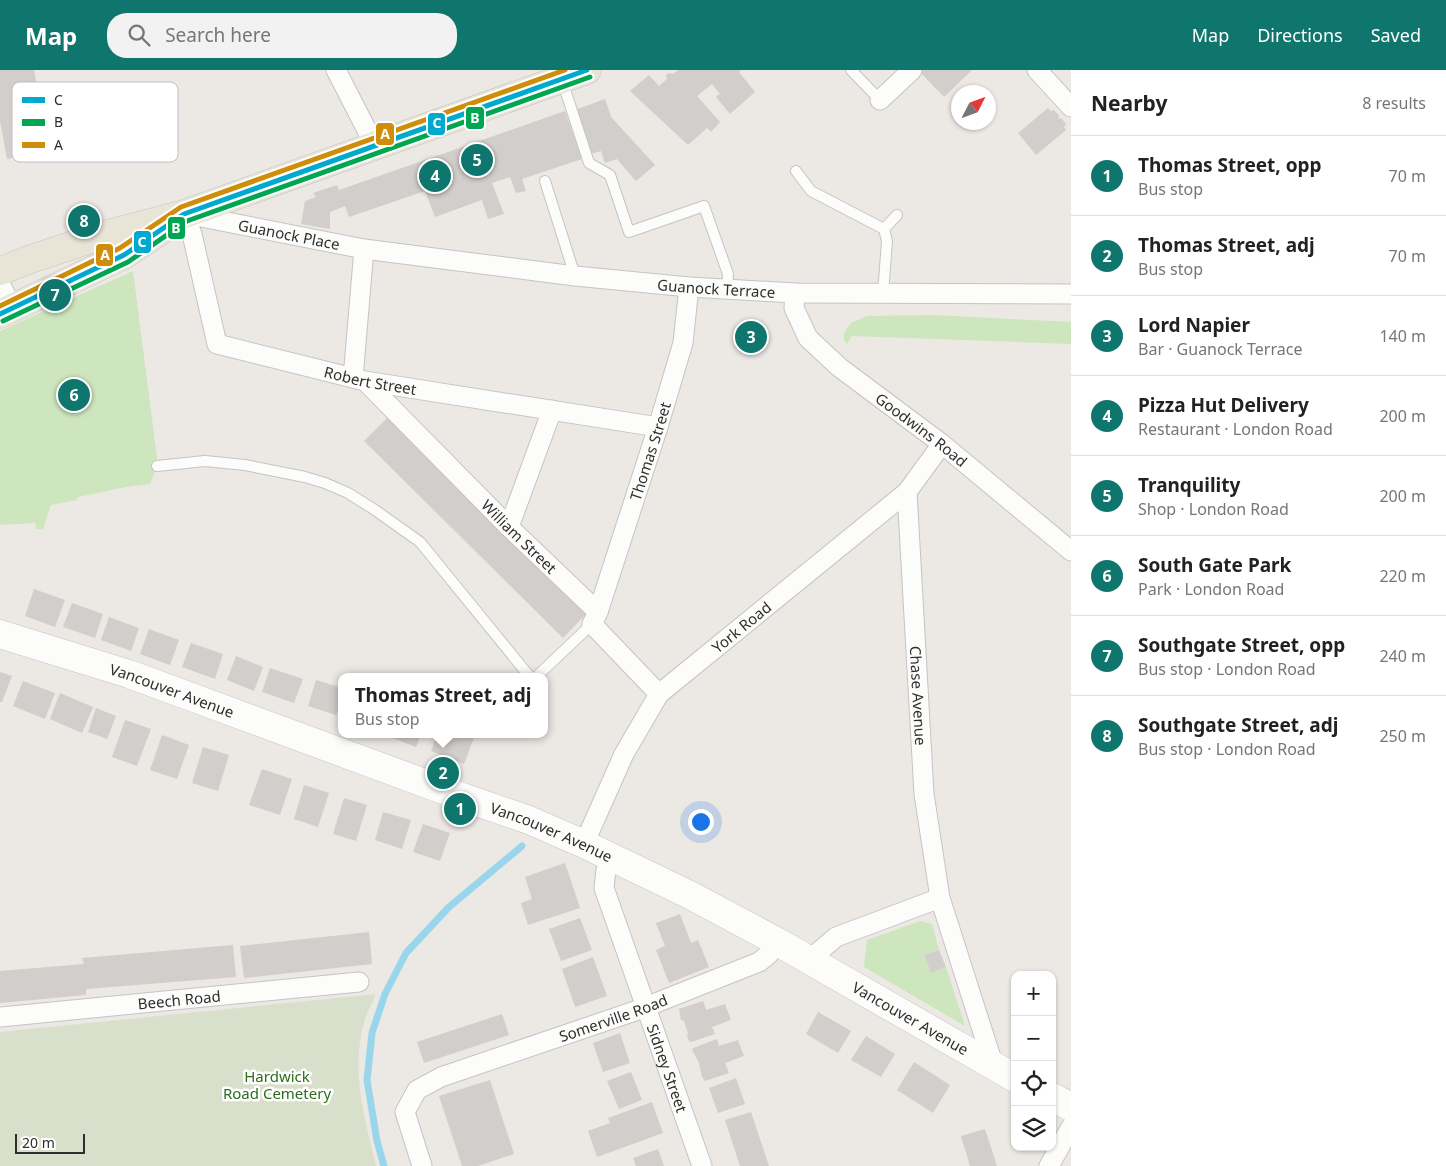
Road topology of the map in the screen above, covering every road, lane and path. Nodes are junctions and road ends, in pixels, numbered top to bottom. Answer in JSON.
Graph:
{"nodes":[{"id":1,"x":336,"y":70,"type":"edge"},
{"id":2,"x":587,"y":70,"type":"edge"},
{"id":3,"x":851,"y":70,"type":"edge"},
{"id":4,"x":912,"y":70,"type":"edge"},
{"id":5,"x":1037,"y":70,"type":"edge"},
{"id":6,"x":562,"y":79,"type":"junction"},
{"id":7,"x":880,"y":100,"type":"joint"},
{"id":8,"x":1071,"y":107,"type":"edge"},
{"id":9,"x":375,"y":146,"type":"junction"},
{"id":10,"x":796,"y":171,"type":"dead end"},
{"id":11,"x":544,"y":181,"type":"dead end"},
{"id":12,"x":184,"y":214,"type":"junction"},
{"id":13,"x":897,"y":215,"type":"dead end"},
{"id":14,"x":884,"y":229,"type":"junction"},
{"id":15,"x":364,"y":249,"type":"junction"},
{"id":16,"x":0,"y":271,"type":"edge"},
{"id":17,"x":575,"y":276,"type":"junction"},
{"id":18,"x":0,"y":284,"type":"edge"},
{"id":19,"x":689,"y":287,"type":"junction"},
{"id":20,"x":727,"y":290,"type":"junction"},
{"id":21,"x":795,"y":292,"type":"junction"},
{"id":22,"x":883,"y":294,"type":"junction"},
{"id":23,"x":1071,"y":294,"type":"edge"},
{"id":24,"x":6,"y":311,"type":"edge"},
{"id":25,"x":359,"y":380,"type":"junction"},
{"id":26,"x":552,"y":410,"type":"junction"},
{"id":27,"x":658,"y":426,"type":"junction"},
{"id":28,"x":942,"y":444,"type":"junction"},
{"id":29,"x":157,"y":466,"type":"dead end"},
{"id":30,"x":907,"y":492,"type":"junction"},
{"id":31,"x":509,"y":527,"type":"junction"},
{"id":32,"x":1071,"y":551,"type":"edge"},
{"id":33,"x":595,"y":618,"type":"junction"},
{"id":34,"x":0,"y":634,"type":"edge"},
{"id":35,"x":527,"y":673,"type":"edge"},
{"id":36,"x":540,"y":673,"type":"edge"},
{"id":37,"x":658,"y":694,"type":"junction"},
{"id":38,"x":584,"y":844,"type":"junction"},
{"id":39,"x":611,"y":858,"type":"junction"},
{"id":40,"x":940,"y":898,"type":"junction"},
{"id":41,"x":776,"y":941,"type":"junction"},
{"id":42,"x":808,"y":960,"type":"junction"},
{"id":43,"x":359,"y":982,"type":"dead end"},
{"id":44,"x":646,"y":1007,"type":"junction"},
{"id":45,"x":0,"y":1017,"type":"edge"},
{"id":46,"x":1004,"y":1072,"type":"edge"},
{"id":47,"x":1056,"y":1099,"type":"edge"},
{"id":48,"x":1071,"y":1107,"type":"edge"},
{"id":49,"x":1071,"y":1127,"type":"edge"},
{"id":50,"x":422,"y":1166,"type":"edge"},
{"id":51,"x":702,"y":1166,"type":"edge"},
{"id":52,"x":1049,"y":1166,"type":"edge"}],
"edges":[{"from":1,"to":9,"type":"street"},
{"from":2,"to":6,"type":"main road"},
{"from":3,"to":7,"type":"lane"},
{"from":4,"to":7,"type":"street"},
{"from":5,"to":8,"type":"street"},
{"from":6,"to":9,"type":"main road"},
{"from":6,"to":20,"type":"lane"},
{"from":9,"to":12,"type":"main road"},
{"from":10,"to":14,"type":"lane"},
{"from":11,"to":17,"type":"lane"},
{"from":12,"to":15,"type":"street","name":"Guanock Place"},
{"from":12,"to":16,"type":"main road"},
{"from":12,"to":24,"type":"main road"},
{"from":12,"to":25,"type":"street","name":"Robert Street"},
{"from":13,"to":14,"type":"lane"},
{"from":14,"to":22,"type":"lane"},
{"from":15,"to":17,"type":"street","name":"Guanock Terrace"},
{"from":15,"to":25,"type":"street"},
{"from":17,"to":19,"type":"street","name":"Guanock Terrace"},
{"from":18,"to":24,"type":"street"},
{"from":19,"to":20,"type":"street","name":"Guanock Terrace"},
{"from":19,"to":27,"type":"street","name":"Thomas Street"},
{"from":20,"to":21,"type":"street","name":"Guanock Terrace"},
{"from":21,"to":22,"type":"street","name":"Guanock Terrace"},
{"from":21,"to":28,"type":"street","name":"Goodwins Road"},
{"from":22,"to":23,"type":"street","name":"Guanock Terrace"},
{"from":25,"to":26,"type":"street","name":"Robert Street"},
{"from":25,"to":31,"type":"street","name":"William Street"},
{"from":26,"to":27,"type":"street","name":"Robert Street"},
{"from":26,"to":31,"type":"street"},
{"from":27,"to":33,"type":"street","name":"Thomas Street"},
{"from":28,"to":30,"type":"street","name":"York Road"},
{"from":28,"to":32,"type":"street","name":"Goodwins Road"},
{"from":29,"to":35,"type":"lane"},
{"from":30,"to":37,"type":"street","name":"York Road"},
{"from":30,"to":40,"type":"street","name":"Chase Avenue"},
{"from":31,"to":33,"type":"street","name":"William Street"},
{"from":33,"to":36,"type":"lane"},
{"from":33,"to":37,"type":"street","name":"William Street"},
{"from":34,"to":38,"type":"main road","name":"Vancouver Avenue"},
{"from":37,"to":38,"type":"street","name":"York Road"},
{"from":38,"to":39,"type":"main road","name":"Vancouver Avenue"},
{"from":39,"to":41,"type":"main road","name":"Vancouver Avenue"},
{"from":39,"to":44,"type":"street","name":"Sidney Street"},
{"from":40,"to":42,"type":"street"},
{"from":40,"to":46,"type":"street","name":"Chase Avenue"},
{"from":41,"to":42,"type":"main road","name":"Vancouver Avenue"},
{"from":41,"to":44,"type":"street","name":"Somerville Road"},
{"from":42,"to":46,"type":"main road","name":"Vancouver Avenue"},
{"from":43,"to":45,"type":"street","name":"Beech Road"},
{"from":44,"to":50,"type":"street","name":"Somerville Road"},
{"from":44,"to":51,"type":"street","name":"Sidney Street"},
{"from":47,"to":48,"type":"main road"},
{"from":49,"to":52,"type":"street"}]}
